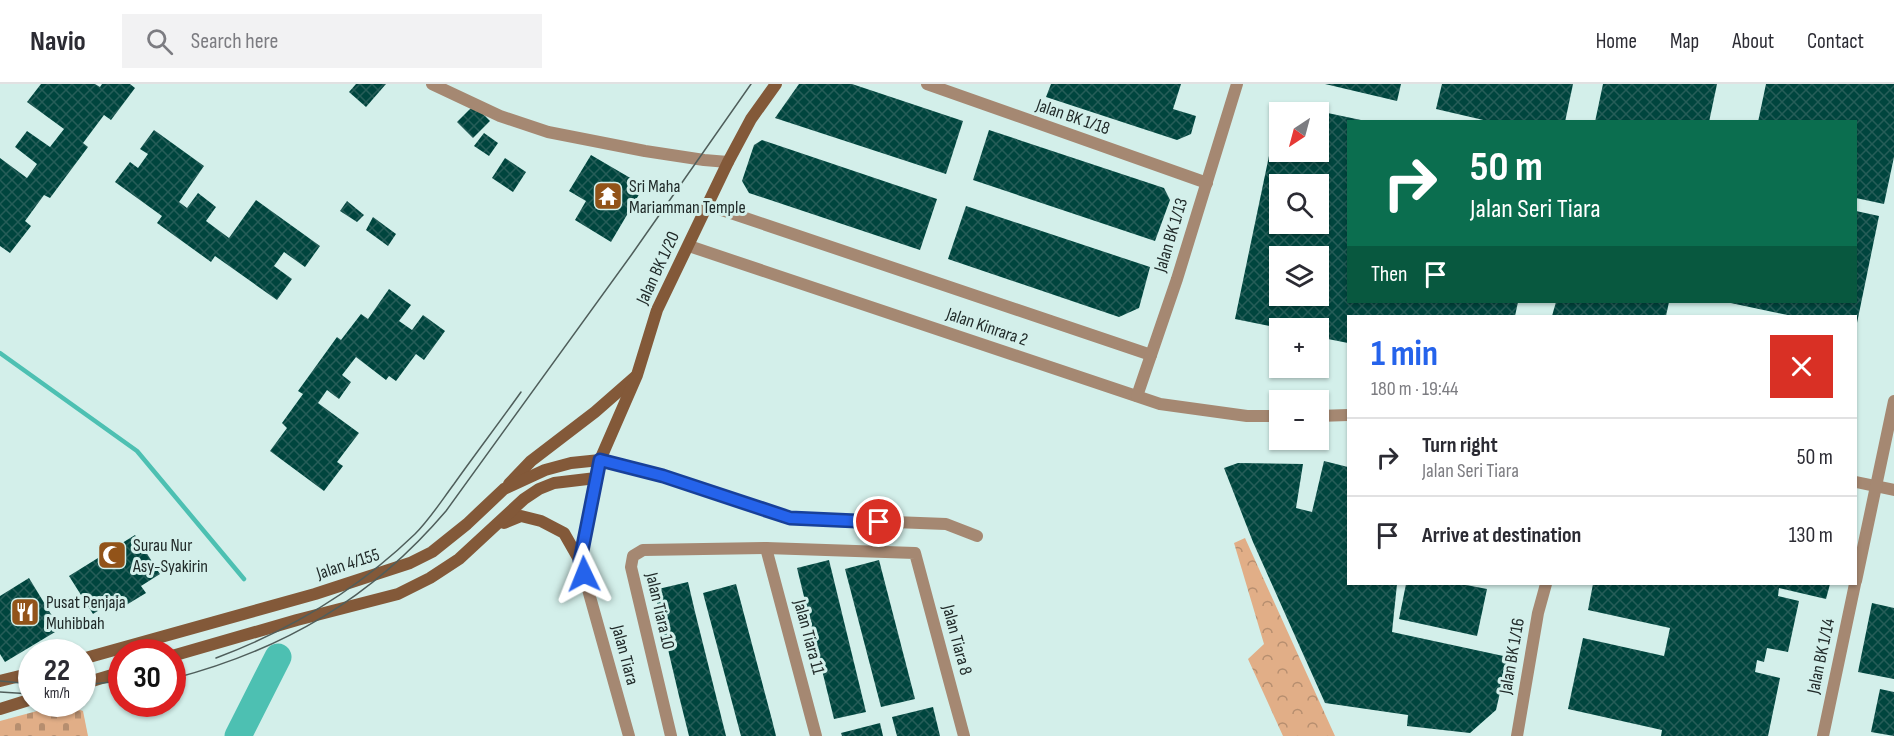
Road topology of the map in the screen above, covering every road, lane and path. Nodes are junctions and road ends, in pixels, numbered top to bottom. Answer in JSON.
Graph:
{"nodes":[{"id":1,"x":432,"y":84,"type":"edge"},
{"id":2,"x":776,"y":84,"type":"edge"},
{"id":3,"x":927,"y":84,"type":"edge"},
{"id":4,"x":1237,"y":84,"type":"edge"},
{"id":5,"x":728,"y":162,"type":"junction"},
{"id":6,"x":1207,"y":183,"type":"junction"},
{"id":7,"x":707,"y":205,"type":"junction"},
{"id":8,"x":689,"y":246,"type":"junction"},
{"id":9,"x":1151,"y":355,"type":"junction"},
{"id":10,"x":637,"y":375,"type":"junction"},
{"id":11,"x":1137,"y":396,"type":"junction"},
{"id":12,"x":1894,"y":400,"type":"edge"},
{"id":13,"x":1347,"y":415,"type":"edge"},
{"id":14,"x":1269,"y":416,"type":"edge"},
{"id":15,"x":1329,"y":416,"type":"edge"},
{"id":16,"x":600,"y":460,"type":"junction"},
{"id":17,"x":596,"y":478,"type":"junction"},
{"id":18,"x":1857,"y":482,"type":"edge"},
{"id":19,"x":1875,"y":486,"type":"junction"},
{"id":20,"x":504,"y":489,"type":"junction"},
{"id":21,"x":1894,"y":490,"type":"edge"},
{"id":22,"x":494,"y":528,"type":"junction"},
{"id":23,"x":977,"y":536,"type":"dead end"},
{"id":24,"x":766,"y":548,"type":"junction"},
{"id":25,"x":580,"y":561,"type":"junction"},
{"id":26,"x":1857,"y":572,"type":"edge"},
{"id":27,"x":1546,"y":585,"type":"edge"},
{"id":28,"x":1854,"y":585,"type":"edge"},
{"id":29,"x":186,"y":652,"type":"edge"},
{"id":30,"x":96,"y":655,"type":"edge"},
{"id":31,"x":18,"y":676,"type":"edge"},
{"id":32,"x":0,"y":681,"type":"edge"},
{"id":33,"x":18,"y":703,"type":"edge"},
{"id":34,"x":0,"y":709,"type":"edge"},
{"id":35,"x":629,"y":736,"type":"edge"},
{"id":36,"x":671,"y":736,"type":"edge"},
{"id":37,"x":816,"y":736,"type":"edge"},
{"id":38,"x":964,"y":736,"type":"edge"},
{"id":39,"x":1516,"y":736,"type":"edge"},
{"id":40,"x":1823,"y":736,"type":"edge"}],
"edges":[{"from":1,"to":5,"type":"street"},
{"from":2,"to":5,"type":"street","name":"Jalan BK 1/20"},
{"from":3,"to":6,"type":"street","name":"Jalan BK 1/18"},
{"from":4,"to":6,"type":"street","name":"Jalan BK 1/13"},
{"from":5,"to":7,"type":"street","name":"Jalan BK 1/20"},
{"from":6,"to":9,"type":"street","name":"Jalan BK 1/13"},
{"from":7,"to":8,"type":"street","name":"Jalan BK 1/20"},
{"from":7,"to":9,"type":"street"},
{"from":8,"to":10,"type":"street","name":"Jalan BK 1/20"},
{"from":8,"to":11,"type":"street","name":"Jalan Kinrara 2"},
{"from":9,"to":11,"type":"street","name":"Jalan BK 1/13"},
{"from":10,"to":16,"type":"street","name":"Jalan BK 1/20"},
{"from":10,"to":20,"type":"street"},
{"from":11,"to":14,"type":"street","name":"Jalan Kinrara 2"},
{"from":12,"to":19,"type":"street","name":"Jalan BK 1/14"},
{"from":13,"to":15,"type":"street"},
{"from":16,"to":17,"type":"street","name":"Jalan BK 1/20"},
{"from":16,"to":20,"type":"street","name":"Jalan 4/155"},
{"from":16,"to":23,"type":"street"},
{"from":17,"to":22,"type":"street"},
{"from":17,"to":25,"type":"street","name":"Jalan Tiara"},
{"from":18,"to":19,"type":"street"},
{"from":19,"to":21,"type":"street"},
{"from":19,"to":26,"type":"street","name":"Jalan BK 1/14"},
{"from":20,"to":30,"type":"street","name":"Jalan 4/155"},
{"from":22,"to":25,"type":"street"},
{"from":22,"to":29,"type":"street"},
{"from":24,"to":36,"type":"street","name":"Jalan Tiara 10"},
{"from":24,"to":37,"type":"street","name":"Jalan Tiara 11"},
{"from":24,"to":38,"type":"street","name":"Jalan Tiara 8"},
{"from":25,"to":35,"type":"street","name":"Jalan Tiara"},
{"from":27,"to":39,"type":"street","name":"Jalan BK 1/16"},
{"from":28,"to":40,"type":"street","name":"Jalan BK 1/14"},
{"from":31,"to":32,"type":"street"},
{"from":33,"to":34,"type":"street"}]}
